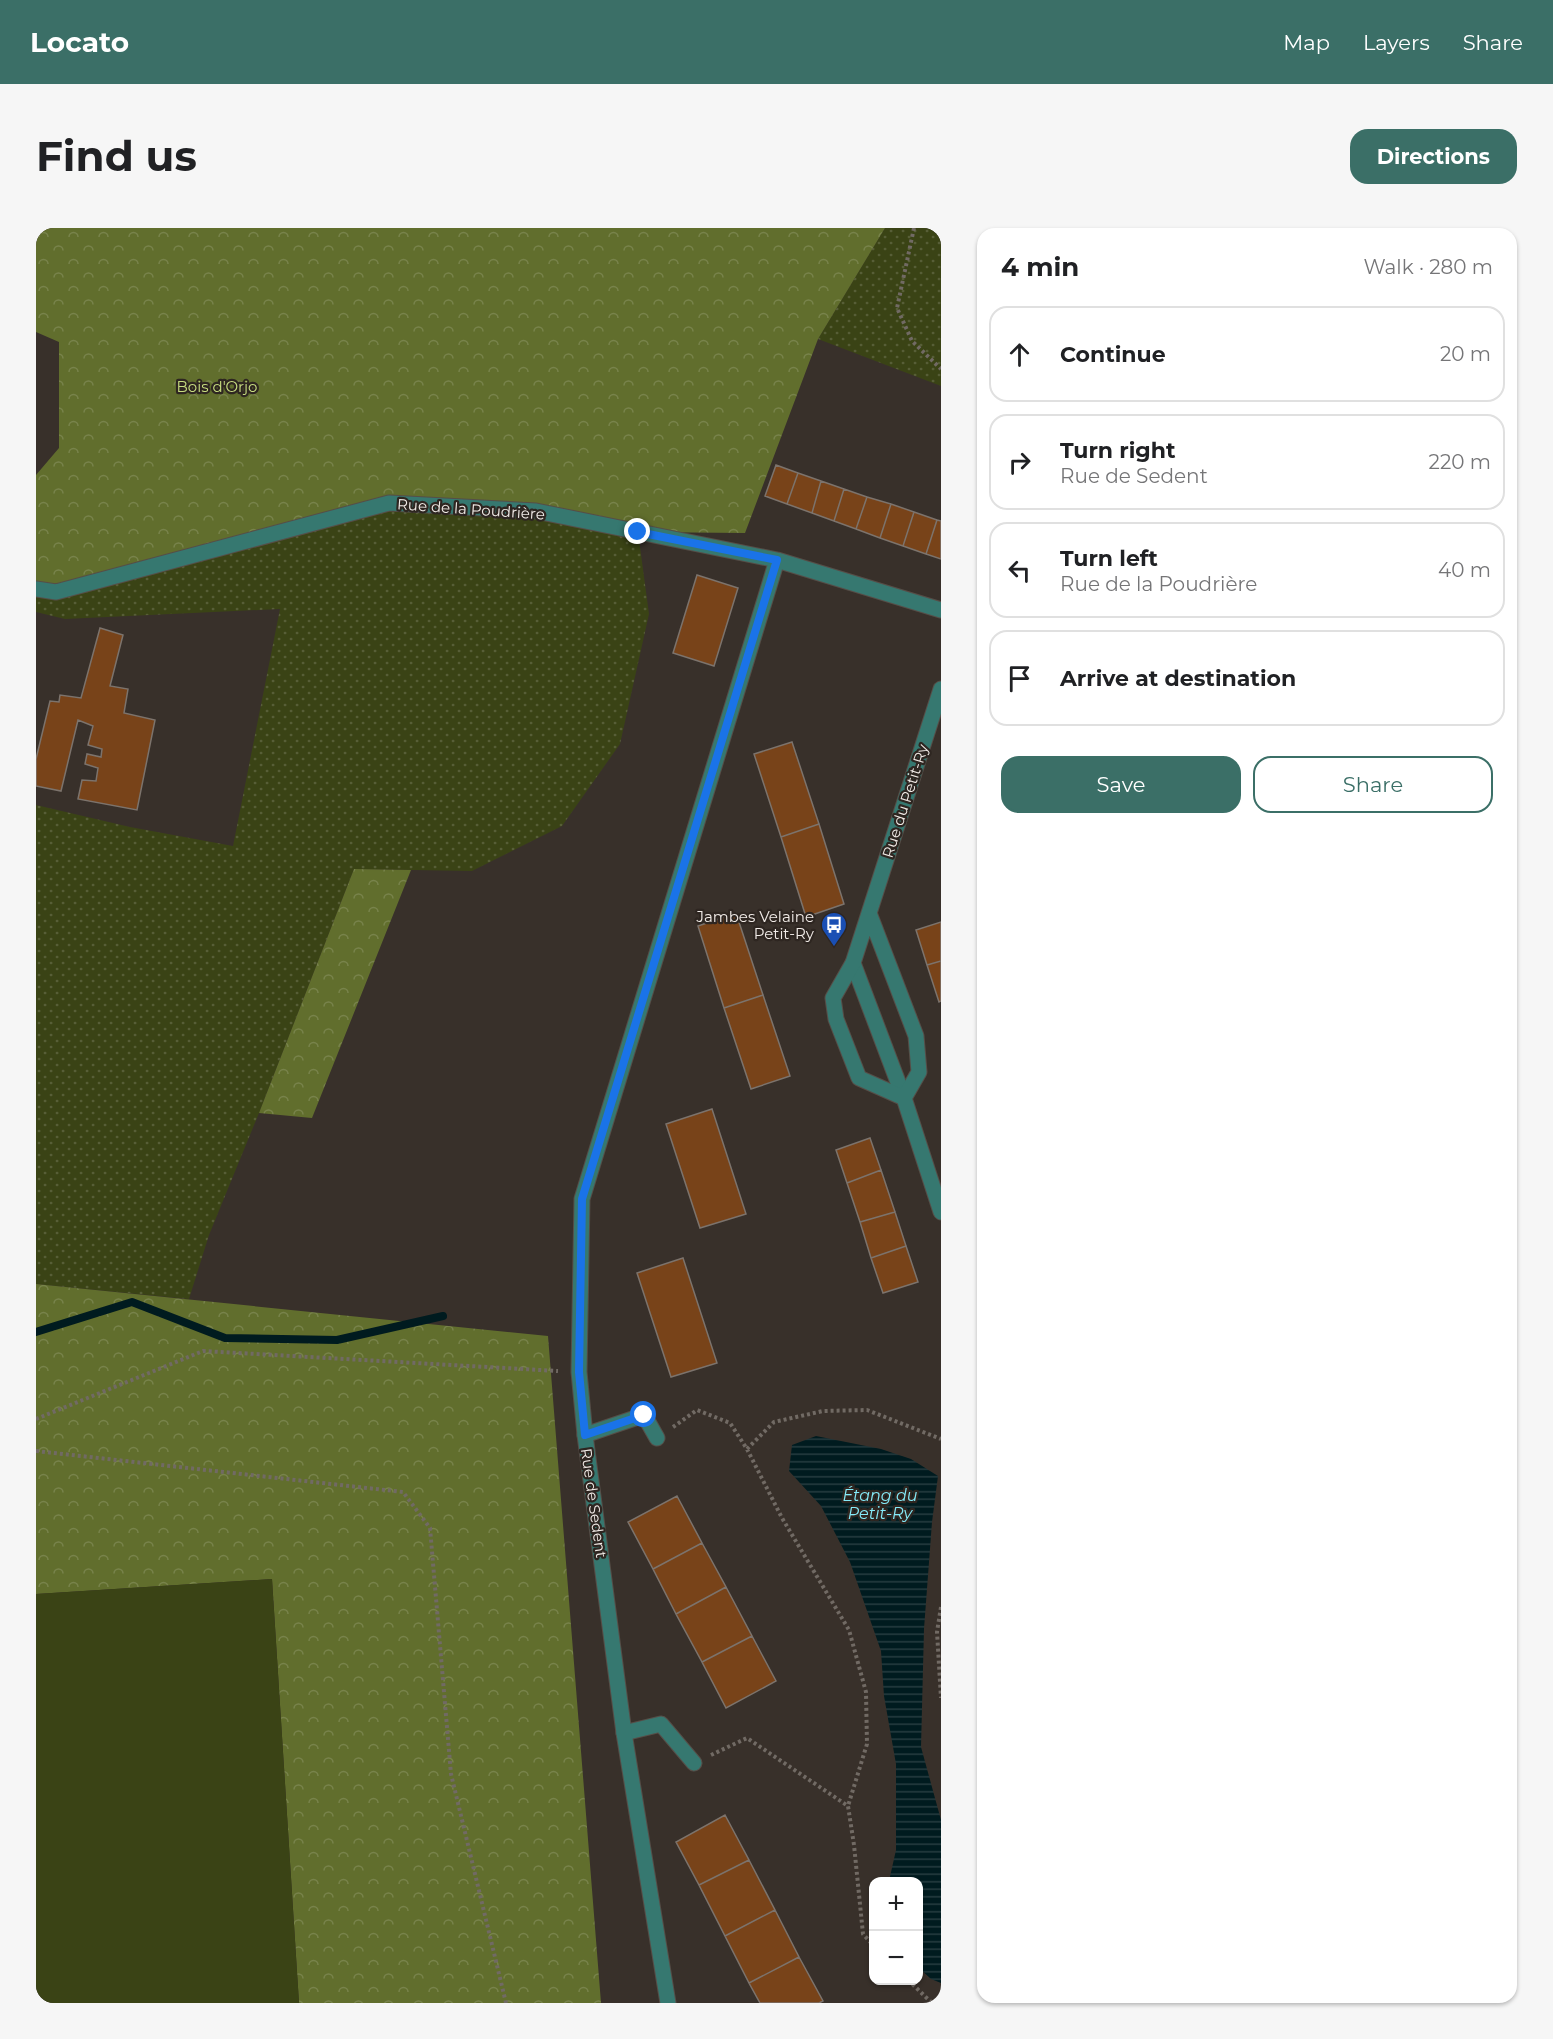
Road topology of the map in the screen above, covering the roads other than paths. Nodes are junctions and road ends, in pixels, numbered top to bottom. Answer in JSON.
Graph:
{"nodes":[{"id":1,"x":777,"y":560,"type":"junction"},
{"id":2,"x":36,"y":589,"type":"edge"},
{"id":3,"x":941,"y":610,"type":"edge"},
{"id":4,"x":941,"y":689,"type":"edge"},
{"id":5,"x":869,"y":913,"type":"junction"},
{"id":6,"x":853,"y":963,"type":"junction"},
{"id":7,"x":904,"y":1098,"type":"junction"},
{"id":8,"x":941,"y":1212,"type":"edge"},
{"id":9,"x":585,"y":1435,"type":"junction"},
{"id":10,"x":657,"y":1438,"type":"road end"},
{"id":11,"x":624,"y":1733,"type":"junction"},
{"id":12,"x":694,"y":1763,"type":"road end"},
{"id":13,"x":668,"y":2003,"type":"edge"}],
"edges":[{"from":1,"to":2,"type":"street","name":"Rue de la Poudrière"},
{"from":1,"to":3,"type":"street","name":"Rue de la Poudrière"},
{"from":1,"to":9,"type":"street","name":"Rue de Sedent"},
{"from":4,"to":5,"type":"street","name":"Rue du Petit-Ry"},
{"from":5,"to":6,"type":"street","name":"Rue du Petit-Ry"},
{"from":5,"to":7,"type":"street"},
{"from":6,"to":7,"type":"street"},
{"from":6,"to":7,"type":"street","name":"Rue du Petit-Ry"},
{"from":7,"to":8,"type":"street"},
{"from":9,"to":10,"type":"street"},
{"from":9,"to":11,"type":"street","name":"Rue de Sedent"},
{"from":11,"to":12,"type":"street"},
{"from":11,"to":13,"type":"street","name":"Rue de Sedent"}]}
